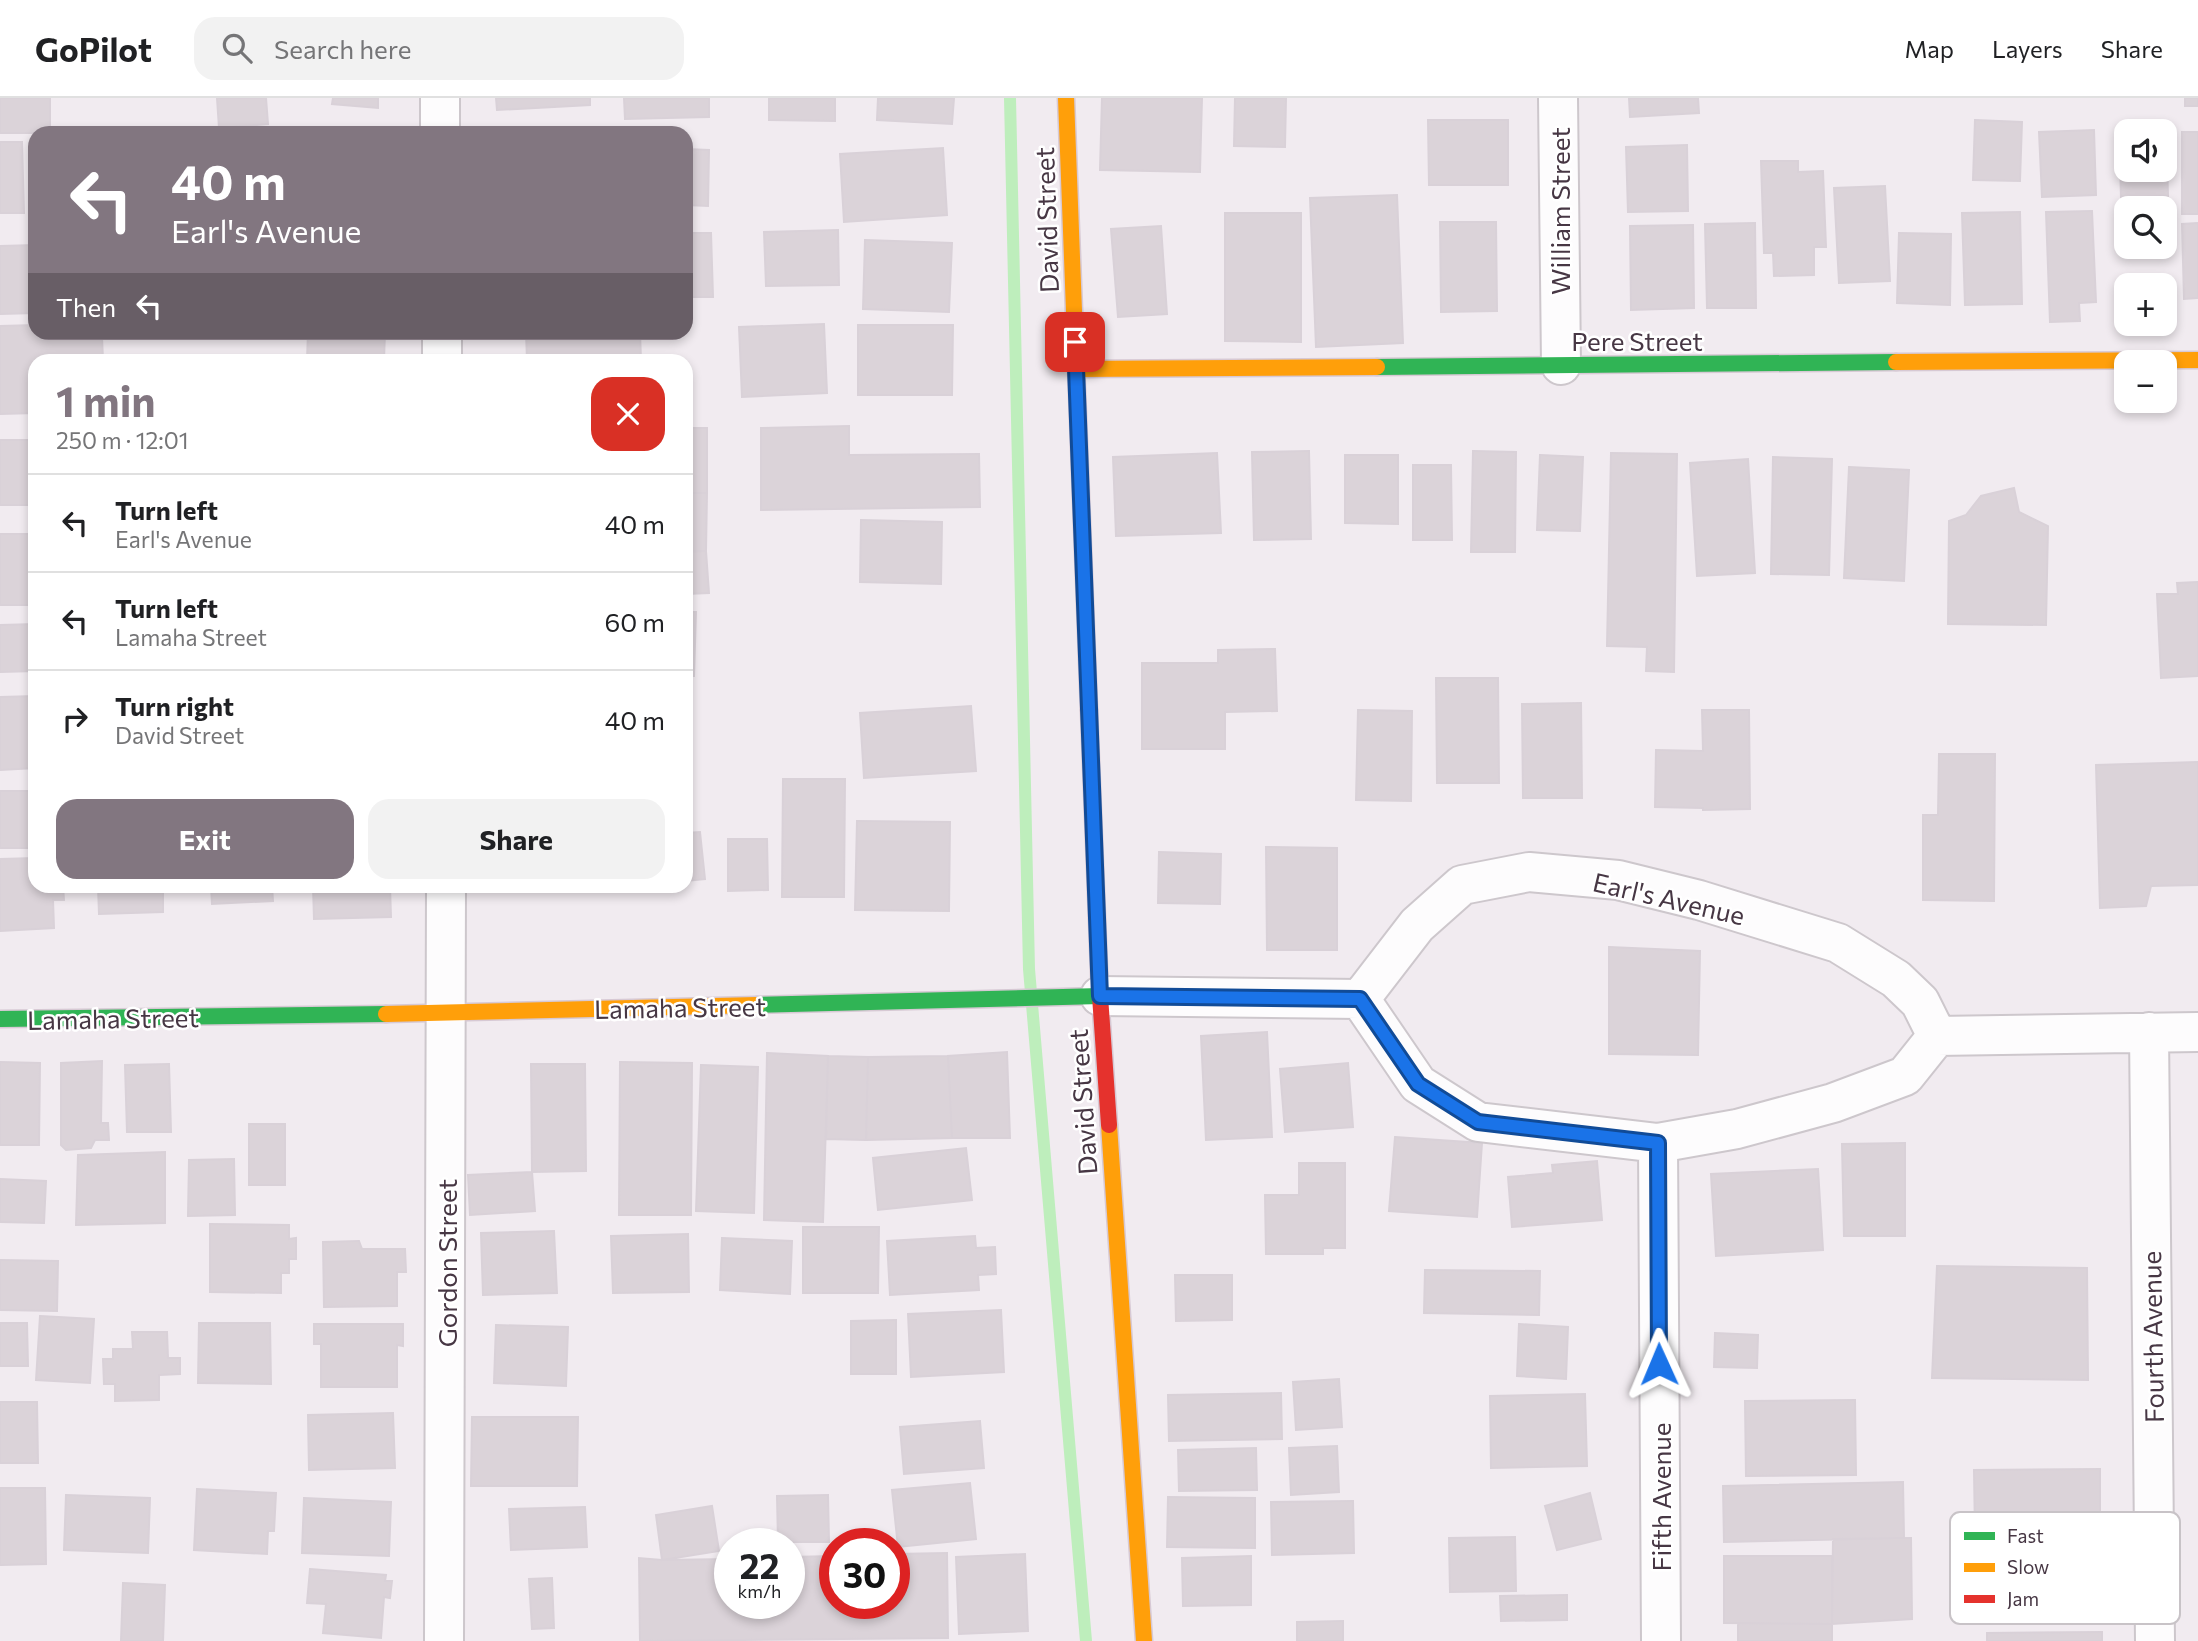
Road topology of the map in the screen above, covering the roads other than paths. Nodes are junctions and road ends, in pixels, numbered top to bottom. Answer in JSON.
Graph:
{"nodes":[{"id":1,"x":440,"y":98,"type":"edge"},
{"id":2,"x":1066,"y":98,"type":"edge"},
{"id":3,"x":1559,"y":98,"type":"edge"},
{"id":4,"x":440,"y":126,"type":"edge"},
{"id":5,"x":2198,"y":360,"type":"edge"},
{"id":6,"x":1561,"y":365,"type":"junction"},
{"id":7,"x":1076,"y":369,"type":"junction"},
{"id":8,"x":446,"y":893,"type":"edge"},
{"id":9,"x":1100,"y":996,"type":"junction"},
{"id":10,"x":1360,"y":999,"type":"junction"},
{"id":11,"x":447,"y":1013,"type":"junction"},
{"id":12,"x":0,"y":1019,"type":"edge"},
{"id":13,"x":2149,"y":1032,"type":"junction"},
{"id":14,"x":2198,"y":1032,"type":"edge"},
{"id":15,"x":1937,"y":1036,"type":"junction"},
{"id":16,"x":1658,"y":1143,"type":"junction"},
{"id":17,"x":2154,"y":1512,"type":"edge"},
{"id":18,"x":444,"y":1641,"type":"edge"},
{"id":19,"x":1144,"y":1641,"type":"edge"},
{"id":20,"x":1661,"y":1641,"type":"edge"}],
"edges":[{"from":1,"to":4,"type":"street"},
{"from":2,"to":7,"type":"street","name":"David Street"},
{"from":3,"to":6,"type":"street","name":"William Street"},
{"from":5,"to":6,"type":"street","name":"Pere Street"},
{"from":6,"to":7,"type":"street","name":"Pere Street"},
{"from":7,"to":9,"type":"street","name":"David Street"},
{"from":8,"to":11,"type":"street","name":"Gordon Street"},
{"from":9,"to":10,"type":"street","name":"Lamaha Street"},
{"from":9,"to":11,"type":"street","name":"Lamaha Street"},
{"from":9,"to":19,"type":"street","name":"David Street"},
{"from":10,"to":15,"type":"street","name":"Earl's Avenue"},
{"from":10,"to":16,"type":"street"},
{"from":11,"to":12,"type":"street","name":"Lamaha Street"},
{"from":11,"to":18,"type":"street","name":"Gordon Street"},
{"from":13,"to":14,"type":"street"},
{"from":13,"to":15,"type":"street"},
{"from":13,"to":17,"type":"street","name":"Fourth Avenue"},
{"from":15,"to":16,"type":"street"},
{"from":16,"to":20,"type":"street","name":"Fifth Avenue"}]}
